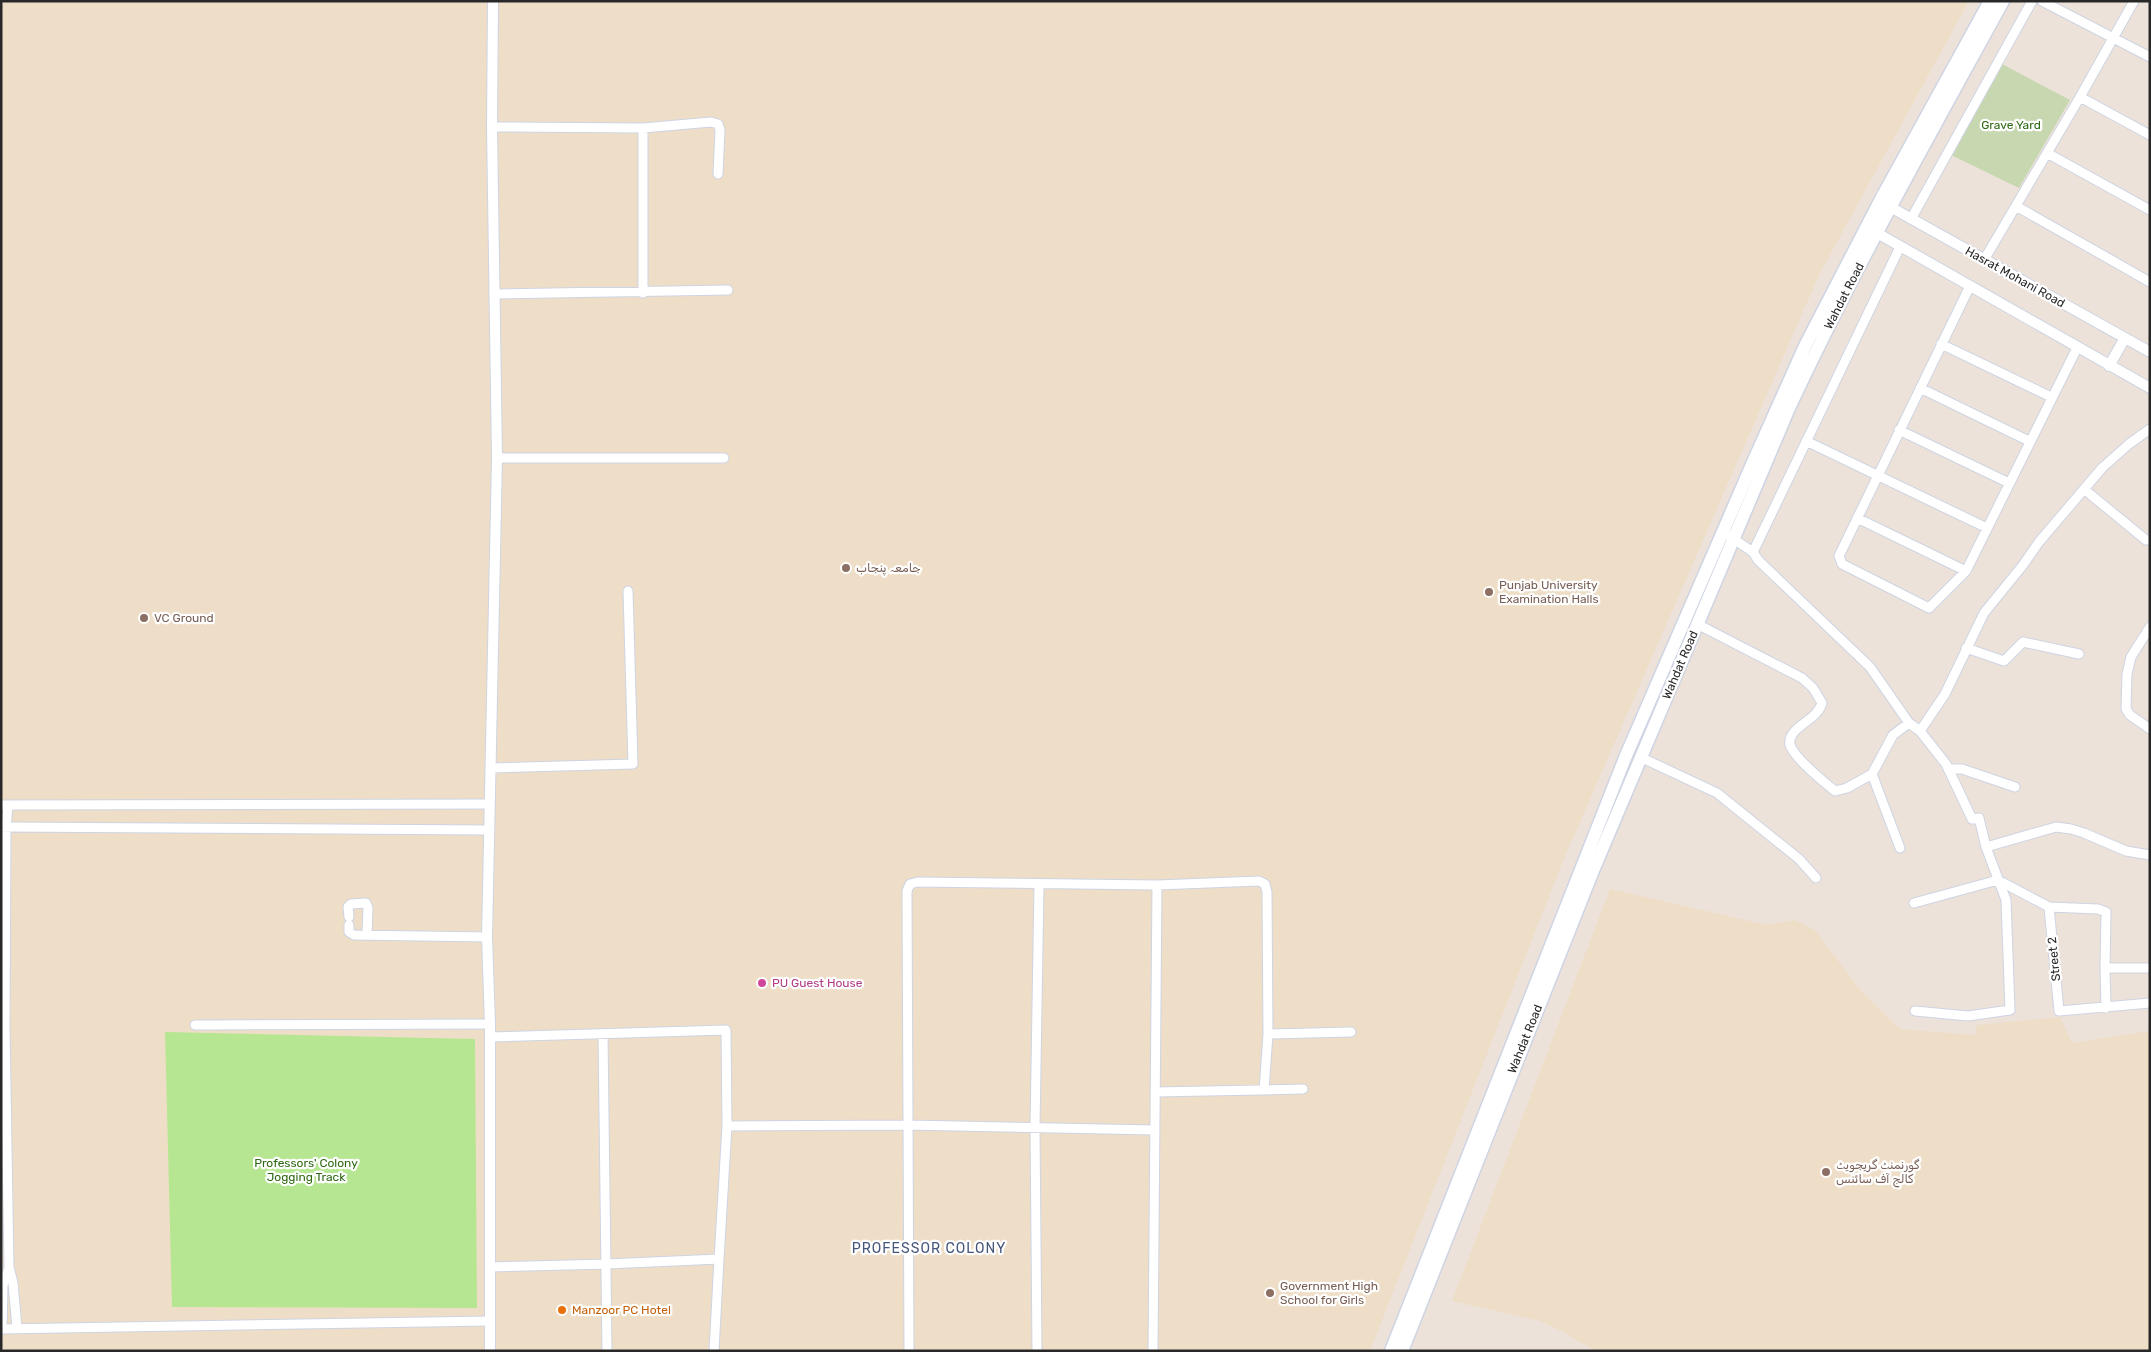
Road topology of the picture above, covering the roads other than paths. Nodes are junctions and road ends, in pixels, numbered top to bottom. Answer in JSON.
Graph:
{"nodes":[{"id":1,"x":493,"y":1,"type":"edge"},
{"id":2,"x":1990,"y":1,"type":"edge"},
{"id":3,"x":2003,"y":1,"type":"edge"},
{"id":4,"x":2032,"y":1,"type":"edge"},
{"id":5,"x":2042,"y":1,"type":"edge"},
{"id":6,"x":2134,"y":1,"type":"edge"},
{"id":7,"x":2114,"y":37,"type":"junction"},
{"id":8,"x":2150,"y":57,"type":"edge"},
{"id":9,"x":2080,"y":96,"type":"junction"},
{"id":10,"x":492,"y":127,"type":"junction"},
{"id":11,"x":644,"y":128,"type":"junction"},
{"id":12,"x":2150,"y":135,"type":"edge"},
{"id":13,"x":2047,"y":153,"type":"junction"},
{"id":14,"x":718,"y":174,"type":"dead end"},
{"id":15,"x":1885,"y":204,"type":"junction"},
{"id":16,"x":2016,"y":206,"type":"junction"},
{"id":17,"x":2150,"y":210,"type":"edge"},
{"id":18,"x":1911,"y":218,"type":"junction"},
{"id":19,"x":1871,"y":230,"type":"junction"},
{"id":20,"x":1900,"y":247,"type":"junction"},
{"id":21,"x":1984,"y":260,"type":"junction"},
{"id":22,"x":2150,"y":282,"type":"edge"},
{"id":23,"x":1970,"y":286,"type":"junction"},
{"id":24,"x":728,"y":290,"type":"dead end"},
{"id":25,"x":643,"y":293,"type":"junction"},
{"id":26,"x":494,"y":294,"type":"junction"},
{"id":27,"x":2124,"y":338,"type":"junction"},
{"id":28,"x":1941,"y":344,"type":"junction"},
{"id":29,"x":2077,"y":348,"type":"junction"},
{"id":30,"x":2150,"y":352,"type":"edge"},
{"id":31,"x":2109,"y":366,"type":"junction"},
{"id":32,"x":1920,"y":388,"type":"junction"},
{"id":33,"x":2150,"y":388,"type":"edge"},
{"id":34,"x":2051,"y":397,"type":"junction"},
{"id":35,"x":2150,"y":429,"type":"edge"},
{"id":36,"x":1900,"y":430,"type":"junction"},
{"id":37,"x":1806,"y":441,"type":"junction"},
{"id":38,"x":2030,"y":441,"type":"junction"},
{"id":39,"x":497,"y":458,"type":"junction"},
{"id":40,"x":724,"y":458,"type":"dead end"},
{"id":41,"x":1878,"y":476,"type":"junction"},
{"id":42,"x":2009,"y":483,"type":"junction"},
{"id":43,"x":2085,"y":490,"type":"junction"},
{"id":44,"x":1857,"y":518,"type":"junction"},
{"id":45,"x":1987,"y":528,"type":"junction"},
{"id":46,"x":1722,"y":532,"type":"junction"},
{"id":47,"x":1733,"y":539,"type":"junction"},
{"id":48,"x":2150,"y":540,"type":"edge"},
{"id":49,"x":1753,"y":552,"type":"junction"},
{"id":50,"x":1966,"y":571,"type":"junction"},
{"id":51,"x":628,"y":590,"type":"dead end"},
{"id":52,"x":1697,"y":624,"type":"junction"},
{"id":53,"x":2150,"y":628,"type":"edge"},
{"id":54,"x":1966,"y":648,"type":"junction"},
{"id":55,"x":2079,"y":654,"type":"dead end"},
{"id":56,"x":1909,"y":723,"type":"junction"},
{"id":57,"x":2150,"y":730,"type":"edge"},
{"id":58,"x":1920,"y":731,"type":"junction"},
{"id":59,"x":1640,"y":757,"type":"junction"},
{"id":60,"x":490,"y":768,"type":"junction"},
{"id":61,"x":1948,"y":769,"type":"junction"},
{"id":62,"x":1872,"y":774,"type":"junction"},
{"id":63,"x":2015,"y":787,"type":"dead end"},
{"id":64,"x":488,"y":804,"type":"junction"},
{"id":65,"x":5,"y":805,"type":"edge"},
{"id":66,"x":4,"y":827,"type":"edge"},
{"id":67,"x":489,"y":830,"type":"junction"},
{"id":68,"x":1986,"y":847,"type":"junction"},
{"id":69,"x":1900,"y":848,"type":"dead end"},
{"id":70,"x":2150,"y":855,"type":"edge"},
{"id":71,"x":1816,"y":878,"type":"dead end"},
{"id":72,"x":1998,"y":880,"type":"junction"},
{"id":73,"x":1039,"y":885,"type":"junction"},
{"id":74,"x":1157,"y":885,"type":"junction"},
{"id":75,"x":1914,"y":903,"type":"dead end"},
{"id":76,"x":2049,"y":907,"type":"junction"},
{"id":77,"x":367,"y":934,"type":"junction"},
{"id":78,"x":487,"y":937,"type":"junction"},
{"id":79,"x":2105,"y":968,"type":"junction"},
{"id":80,"x":2150,"y":968,"type":"edge"},
{"id":81,"x":2150,"y":1004,"type":"edge"},
{"id":82,"x":2106,"y":1008,"type":"junction"},
{"id":83,"x":3,"y":1010,"type":"edge"},
{"id":84,"x":1915,"y":1011,"type":"dead end"},
{"id":85,"x":490,"y":1024,"type":"junction"},
{"id":86,"x":195,"y":1026,"type":"dead end"},
{"id":87,"x":1351,"y":1032,"type":"dead end"},
{"id":88,"x":603,"y":1034,"type":"junction"},
{"id":89,"x":1268,"y":1034,"type":"junction"},
{"id":90,"x":490,"y":1037,"type":"junction"},
{"id":91,"x":1303,"y":1089,"type":"dead end"},
{"id":92,"x":1264,"y":1090,"type":"junction"},
{"id":93,"x":1155,"y":1092,"type":"junction"},
{"id":94,"x":907,"y":1124,"type":"junction"},
{"id":95,"x":727,"y":1126,"type":"junction"},
{"id":96,"x":1035,"y":1128,"type":"junction"},
{"id":97,"x":1155,"y":1130,"type":"junction"},
{"id":98,"x":719,"y":1259,"type":"junction"},
{"id":99,"x":607,"y":1264,"type":"junction"},
{"id":100,"x":9,"y":1267,"type":"junction"},
{"id":101,"x":490,"y":1267,"type":"junction"},
{"id":102,"x":490,"y":1321,"type":"junction"},
{"id":103,"x":1,"y":1328,"type":"edge"},
{"id":104,"x":17,"y":1328,"type":"junction"},
{"id":105,"x":490,"y":1351,"type":"edge"},
{"id":106,"x":607,"y":1351,"type":"edge"},
{"id":107,"x":714,"y":1351,"type":"edge"},
{"id":108,"x":909,"y":1351,"type":"edge"},
{"id":109,"x":1037,"y":1351,"type":"edge"},
{"id":110,"x":1153,"y":1351,"type":"edge"},
{"id":111,"x":1391,"y":1351,"type":"edge"},
{"id":112,"x":1402,"y":1351,"type":"edge"}],
"edges":[{"from":1,"to":10,"type":"street"},
{"from":2,"to":15,"type":"main road","name":"Wahdat Road"},
{"from":3,"to":15,"type":"main road","name":"Wahdat Road"},
{"from":4,"to":18,"type":"street"},
{"from":5,"to":7,"type":"street"},
{"from":6,"to":7,"type":"street"},
{"from":7,"to":8,"type":"street"},
{"from":7,"to":9,"type":"street"},
{"from":9,"to":12,"type":"street"},
{"from":9,"to":13,"type":"street"},
{"from":10,"to":11,"type":"street"},
{"from":10,"to":26,"type":"street"},
{"from":11,"to":14,"type":"street"},
{"from":11,"to":25,"type":"street"},
{"from":13,"to":16,"type":"street"},
{"from":13,"to":17,"type":"street"},
{"from":15,"to":18,"type":"street","name":"Hasrat Mohani Road"},
{"from":15,"to":19,"type":"main road","name":"Wahdat Road"},
{"from":16,"to":21,"type":"street"},
{"from":16,"to":22,"type":"street"},
{"from":18,"to":21,"type":"street","name":"Hasrat Mohani Road"},
{"from":19,"to":20,"type":"street"},
{"from":19,"to":46,"type":"main road","name":"Wahdat Road"},
{"from":19,"to":47,"type":"main road","name":"Wahdat Road"},
{"from":20,"to":23,"type":"street"},
{"from":20,"to":37,"type":"street"},
{"from":21,"to":27,"type":"street","name":"Hasrat Mohani Road"},
{"from":23,"to":28,"type":"street"},
{"from":23,"to":29,"type":"street"},
{"from":24,"to":25,"type":"street"},
{"from":25,"to":26,"type":"street"},
{"from":26,"to":39,"type":"street"},
{"from":27,"to":30,"type":"street","name":"Hasrat Mohani Road"},
{"from":27,"to":31,"type":"street"},
{"from":28,"to":32,"type":"street"},
{"from":28,"to":34,"type":"street"},
{"from":29,"to":31,"type":"street"},
{"from":29,"to":34,"type":"street"},
{"from":31,"to":33,"type":"street"},
{"from":32,"to":36,"type":"street"},
{"from":32,"to":38,"type":"street"},
{"from":34,"to":38,"type":"street"},
{"from":35,"to":43,"type":"street"},
{"from":36,"to":41,"type":"street"},
{"from":36,"to":42,"type":"street"},
{"from":37,"to":41,"type":"street"},
{"from":37,"to":49,"type":"street"},
{"from":38,"to":42,"type":"street"},
{"from":39,"to":40,"type":"street"},
{"from":39,"to":60,"type":"street"},
{"from":41,"to":44,"type":"street"},
{"from":41,"to":45,"type":"street"},
{"from":42,"to":45,"type":"street"},
{"from":43,"to":48,"type":"street"},
{"from":43,"to":54,"type":"street"},
{"from":44,"to":50,"type":"street"},
{"from":44,"to":50,"type":"street"},
{"from":45,"to":50,"type":"street"},
{"from":46,"to":47,"type":"street"},
{"from":46,"to":111,"type":"main road","name":"Wahdat Road"},
{"from":47,"to":49,"type":"street"},
{"from":47,"to":52,"type":"main road","name":"Wahdat Road"},
{"from":49,"to":56,"type":"street"},
{"from":51,"to":60,"type":"street"},
{"from":52,"to":59,"type":"main road","name":"Wahdat Road"},
{"from":52,"to":62,"type":"street"},
{"from":53,"to":57,"type":"street"},
{"from":54,"to":55,"type":"street"},
{"from":54,"to":58,"type":"street"},
{"from":56,"to":58,"type":"street"},
{"from":56,"to":62,"type":"street"},
{"from":58,"to":61,"type":"street"},
{"from":59,"to":71,"type":"street"},
{"from":59,"to":112,"type":"main road","name":"Wahdat Road"},
{"from":60,"to":64,"type":"street"},
{"from":61,"to":63,"type":"street"},
{"from":61,"to":68,"type":"street"},
{"from":62,"to":69,"type":"street"},
{"from":64,"to":65,"type":"street"},
{"from":64,"to":67,"type":"street"},
{"from":65,"to":66,"type":"street"},
{"from":66,"to":67,"type":"street"},
{"from":66,"to":83,"type":"street"},
{"from":67,"to":78,"type":"street"},
{"from":68,"to":70,"type":"street"},
{"from":68,"to":72,"type":"street"},
{"from":72,"to":75,"type":"street"},
{"from":72,"to":76,"type":"street"},
{"from":72,"to":84,"type":"street"},
{"from":73,"to":74,"type":"street"},
{"from":73,"to":94,"type":"street"},
{"from":73,"to":96,"type":"street"},
{"from":74,"to":89,"type":"street"},
{"from":74,"to":93,"type":"street"},
{"from":76,"to":79,"type":"street"},
{"from":76,"to":82,"type":"street","name":"Street 2"},
{"from":77,"to":77,"type":"street"},
{"from":77,"to":78,"type":"street"},
{"from":78,"to":85,"type":"street"},
{"from":79,"to":80,"type":"street"},
{"from":79,"to":82,"type":"street"},
{"from":81,"to":82,"type":"street"},
{"from":83,"to":100,"type":"street"},
{"from":85,"to":86,"type":"street"},
{"from":85,"to":90,"type":"street"},
{"from":87,"to":89,"type":"street"},
{"from":88,"to":90,"type":"street"},
{"from":88,"to":95,"type":"street"},
{"from":88,"to":99,"type":"street"},
{"from":89,"to":92,"type":"street"},
{"from":90,"to":101,"type":"street"},
{"from":91,"to":92,"type":"street"},
{"from":92,"to":93,"type":"street"},
{"from":93,"to":97,"type":"street"},
{"from":94,"to":95,"type":"street"},
{"from":94,"to":96,"type":"street"},
{"from":94,"to":108,"type":"street"},
{"from":95,"to":98,"type":"street"},
{"from":96,"to":97,"type":"street"},
{"from":96,"to":109,"type":"street"},
{"from":97,"to":110,"type":"street"},
{"from":98,"to":99,"type":"street"},
{"from":98,"to":107,"type":"street"},
{"from":99,"to":101,"type":"street"},
{"from":99,"to":106,"type":"street"},
{"from":100,"to":103,"type":"street"},
{"from":100,"to":104,"type":"street"},
{"from":101,"to":102,"type":"street"},
{"from":102,"to":104,"type":"street"},
{"from":102,"to":105,"type":"street"},
{"from":103,"to":104,"type":"street"}]}
